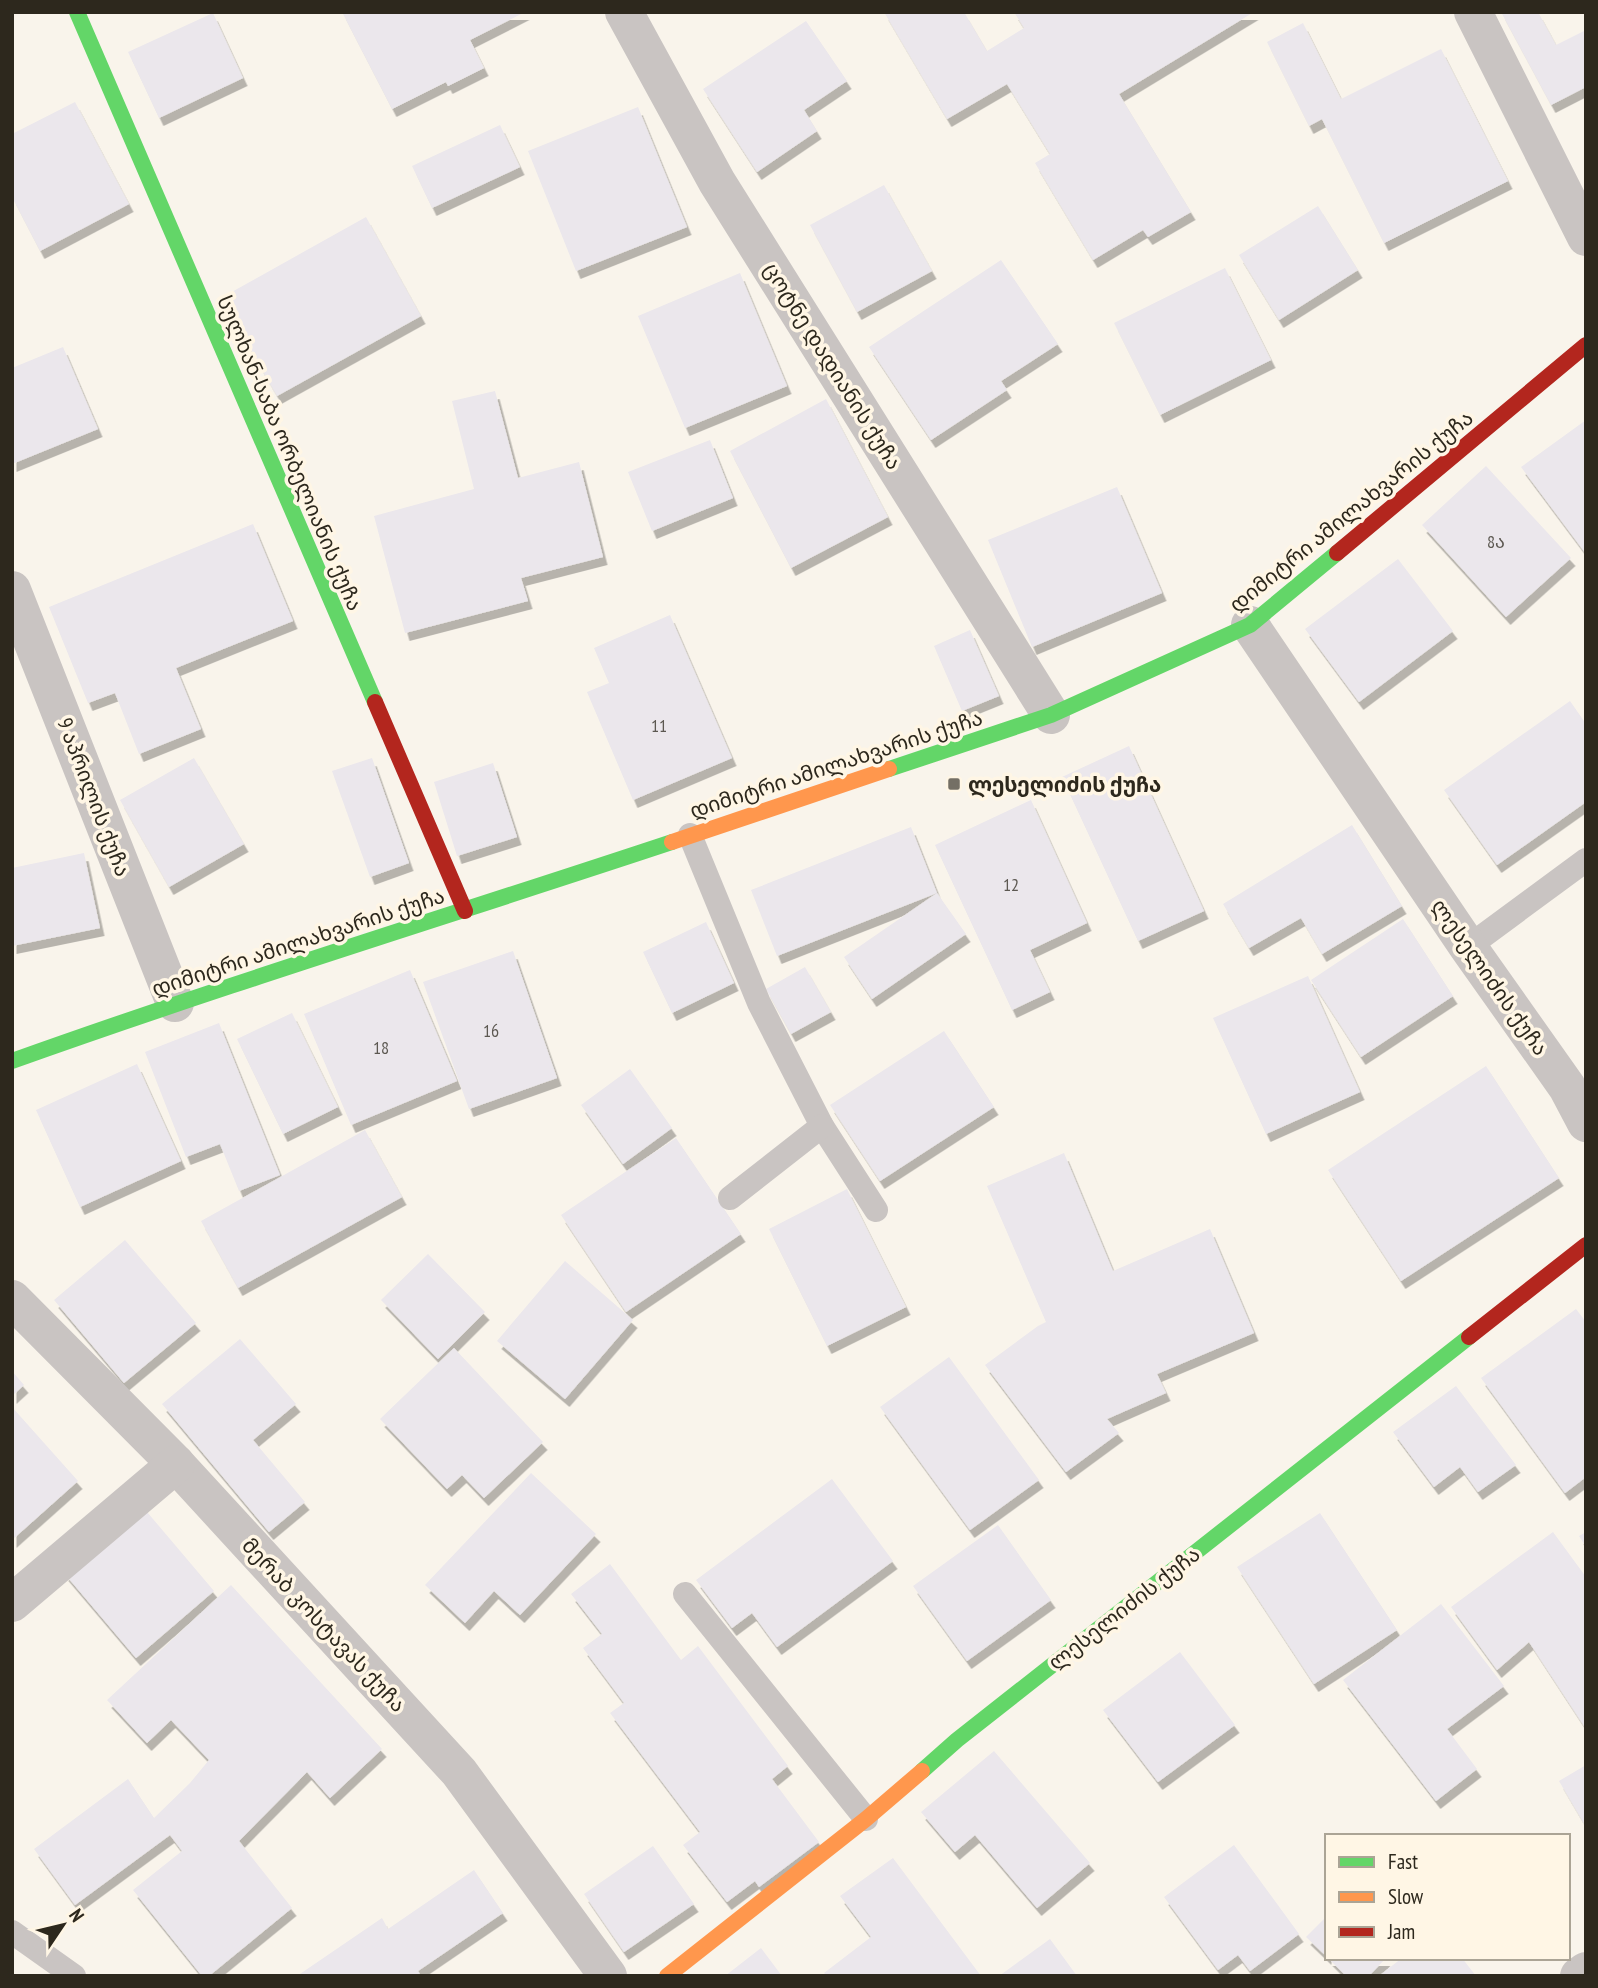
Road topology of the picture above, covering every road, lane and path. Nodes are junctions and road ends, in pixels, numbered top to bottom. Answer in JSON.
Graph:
{"nodes":[{"id":1,"x":77,"y":12,"type":"edge"},
{"id":2,"x":624,"y":12,"type":"edge"},
{"id":3,"x":1473,"y":12,"type":"edge"},
{"id":4,"x":1586,"y":237,"type":"edge"},
{"id":5,"x":1586,"y":345,"type":"edge"},
{"id":6,"x":12,"y":590,"type":"edge"},
{"id":7,"x":1250,"y":625,"type":"junction"},
{"id":8,"x":1051,"y":715,"type":"junction"},
{"id":9,"x":690,"y":835,"type":"junction"},
{"id":10,"x":1586,"y":860,"type":"edge"},
{"id":11,"x":465,"y":911,"type":"junction"},
{"id":12,"x":1468,"y":947,"type":"junction"},
{"id":13,"x":175,"y":1003,"type":"junction"},
{"id":14,"x":12,"y":1061,"type":"edge"},
{"id":15,"x":1586,"y":1123,"type":"edge"},
{"id":16,"x":822,"y":1126,"type":"junction"},
{"id":17,"x":730,"y":1198,"type":"dead end"},
{"id":18,"x":876,"y":1210,"type":"dead end"},
{"id":19,"x":1586,"y":1245,"type":"edge"},
{"id":20,"x":12,"y":1298,"type":"edge"},
{"id":21,"x":176,"y":1464,"type":"junction"},
{"id":22,"x":685,"y":1594,"type":"dead end"},
{"id":23,"x":12,"y":1603,"type":"edge"},
{"id":24,"x":866,"y":1819,"type":"junction"},
{"id":25,"x":12,"y":1932,"type":"edge"},
{"id":26,"x":1586,"y":1970,"type":"edge"},
{"id":27,"x":74,"y":1976,"type":"edge"},
{"id":28,"x":608,"y":1976,"type":"edge"},
{"id":29,"x":667,"y":1976,"type":"edge"},
{"id":30,"x":1579,"y":1976,"type":"edge"}],
"edges":[{"from":1,"to":11,"type":"street","name":"სულხან-საბა ორბელიანის ქუჩა"},
{"from":2,"to":8,"type":"street","name":"ცოტნე დადიანის ქუჩა"},
{"from":3,"to":4,"type":"street"},
{"from":5,"to":7,"type":"street","name":"დიმიტრი ამილახვარის ქუჩა"},
{"from":6,"to":13,"type":"street","name":"9 აპრილის ქუჩა"},
{"from":7,"to":8,"type":"street","name":"დიმიტრი ამილახვარის ქუჩა"},
{"from":7,"to":12,"type":"street","name":"ლესელიძის ქუჩა"},
{"from":8,"to":9,"type":"street","name":"დიმიტრი ამილახვარის ქუჩა"},
{"from":9,"to":11,"type":"street","name":"დიმიტრი ამილახვარის ქუჩა"},
{"from":9,"to":16,"type":"lane"},
{"from":10,"to":12,"type":"lane"},
{"from":11,"to":13,"type":"street","name":"დიმიტრი ამილახვარის ქუჩა"},
{"from":12,"to":15,"type":"street","name":"ლესელიძის ქუჩა"},
{"from":13,"to":14,"type":"street","name":"დიმიტრი ამილახვარის ქუჩა"},
{"from":16,"to":17,"type":"lane"},
{"from":16,"to":18,"type":"lane"},
{"from":19,"to":24,"type":"street","name":"ლესელიძის ქუჩა"},
{"from":20,"to":21,"type":"street","name":"მერაბ კოსტავას ქუჩა"},
{"from":21,"to":23,"type":"street"},
{"from":21,"to":28,"type":"street","name":"მერაბ კოსტავას ქუჩა"},
{"from":22,"to":24,"type":"lane"},
{"from":24,"to":29,"type":"street","name":"ლესელიძის ქუჩა"},
{"from":25,"to":27,"type":"lane"},
{"from":26,"to":30,"type":"street"}]}
